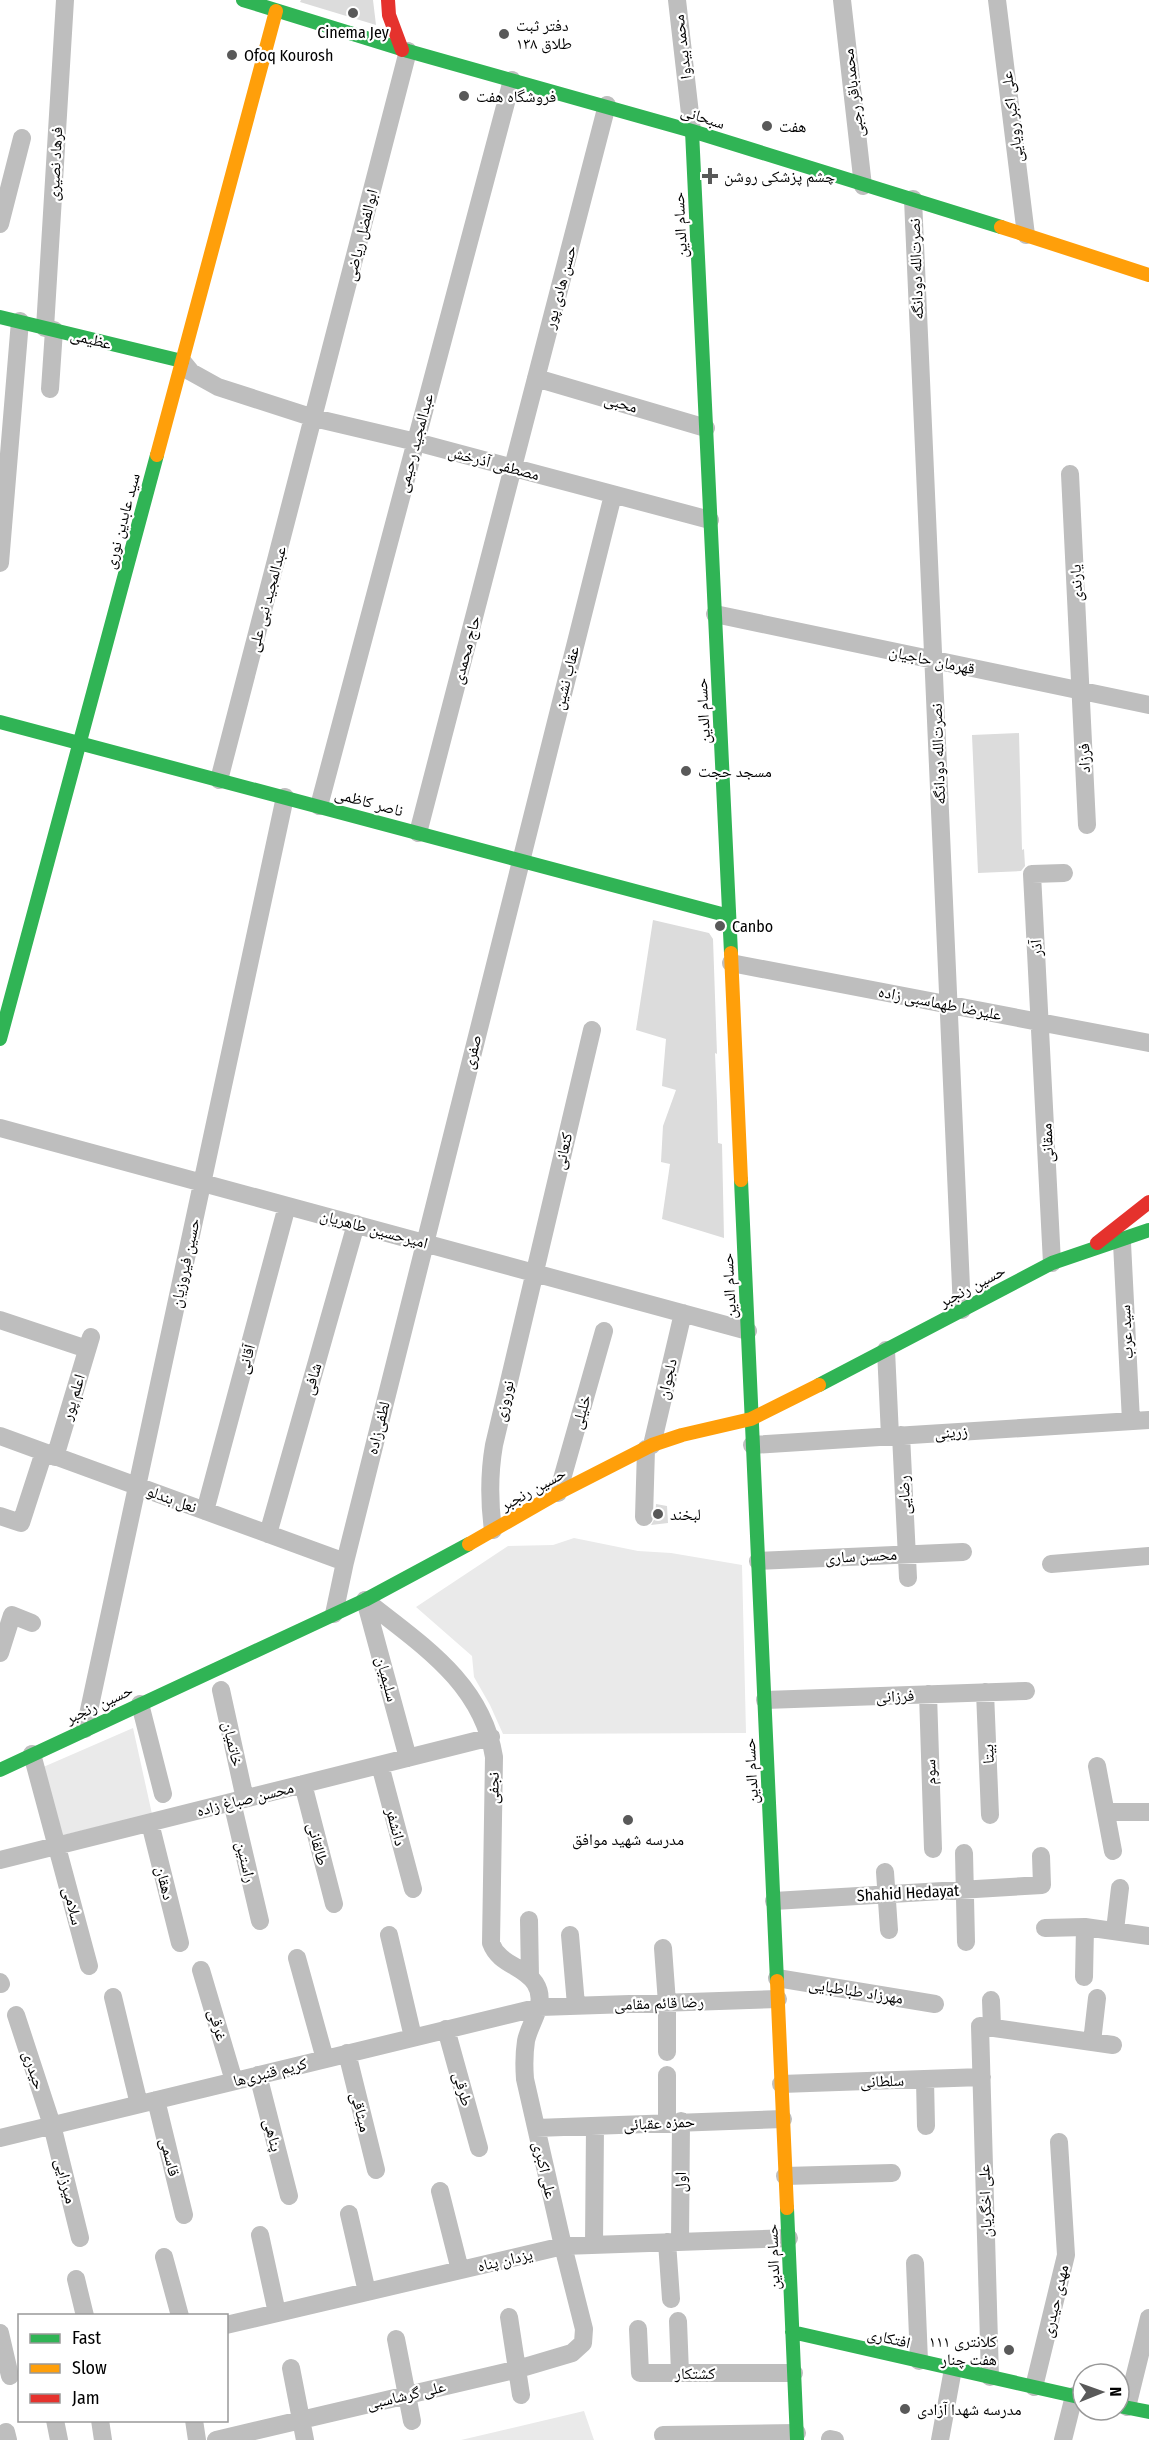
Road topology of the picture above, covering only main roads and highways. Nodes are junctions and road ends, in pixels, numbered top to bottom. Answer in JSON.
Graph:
{"nodes":[{"id":1,"x":243,"y":0,"type":"edge"},
{"id":2,"x":388,"y":0,"type":"edge"},
{"id":3,"x":276,"y":10,"type":"junction"},
{"id":4,"x":405,"y":50,"type":"junction"},
{"id":5,"x":692,"y":131,"type":"junction"},
{"id":6,"x":1149,"y":274,"type":"edge"},
{"id":7,"x":0,"y":317,"type":"edge"},
{"id":8,"x":182,"y":361,"type":"junction"},
{"id":9,"x":0,"y":722,"type":"edge"},
{"id":10,"x":80,"y":743,"type":"junction"},
{"id":11,"x":729,"y":916,"type":"junction"},
{"id":12,"x":0,"y":1040,"type":"edge"},
{"id":13,"x":1149,"y":1202,"type":"edge"},
{"id":14,"x":1149,"y":1230,"type":"edge"},
{"id":15,"x":1086,"y":1251,"type":"junction"},
{"id":16,"x":751,"y":1419,"type":"junction"},
{"id":17,"x":0,"y":1770,"type":"edge"},
{"id":18,"x":792,"y":2332,"type":"junction"},
{"id":19,"x":1071,"y":2395,"type":"edge"},
{"id":20,"x":1131,"y":2408,"type":"edge"},
{"id":21,"x":1149,"y":2412,"type":"edge"},
{"id":22,"x":797,"y":2437,"type":"edge"}],
"edges":[{"from":1,"to":3,"type":"main road","name":"سبحانی"},
{"from":2,"to":4,"type":"main road"},
{"from":3,"to":4,"type":"main road","name":"سبحانی"},
{"from":3,"to":8,"type":"main road","name":"سید عابدین نوری"},
{"from":4,"to":5,"type":"main road","name":"سبحانی"},
{"from":5,"to":6,"type":"main road","name":"سبحانی"},
{"from":5,"to":11,"type":"main road","name":"حسام الدین"},
{"from":7,"to":8,"type":"main road","name":"عظیمی"},
{"from":8,"to":10,"type":"main road","name":"سید عابدین نوری"},
{"from":9,"to":10,"type":"main road","name":"ناصر کاظمی"},
{"from":10,"to":11,"type":"main road","name":"ناصر کاظمی"},
{"from":10,"to":12,"type":"main road","name":"سید عابدین نوری"},
{"from":11,"to":16,"type":"main road","name":"حسام الدین"},
{"from":13,"to":15,"type":"main road","name":"حسین رنجبر"},
{"from":14,"to":15,"type":"main road","name":"حسین رنجبر"},
{"from":15,"to":16,"type":"main road","name":"حسین رنجبر"},
{"from":16,"to":17,"type":"main road","name":"حسین رنجبر"},
{"from":16,"to":18,"type":"main road","name":"حسام الدین"},
{"from":18,"to":19,"type":"main road","name":"افتکاری"},
{"from":18,"to":22,"type":"main road","name":"حسام الدین"},
{"from":20,"to":21,"type":"main road"}]}
